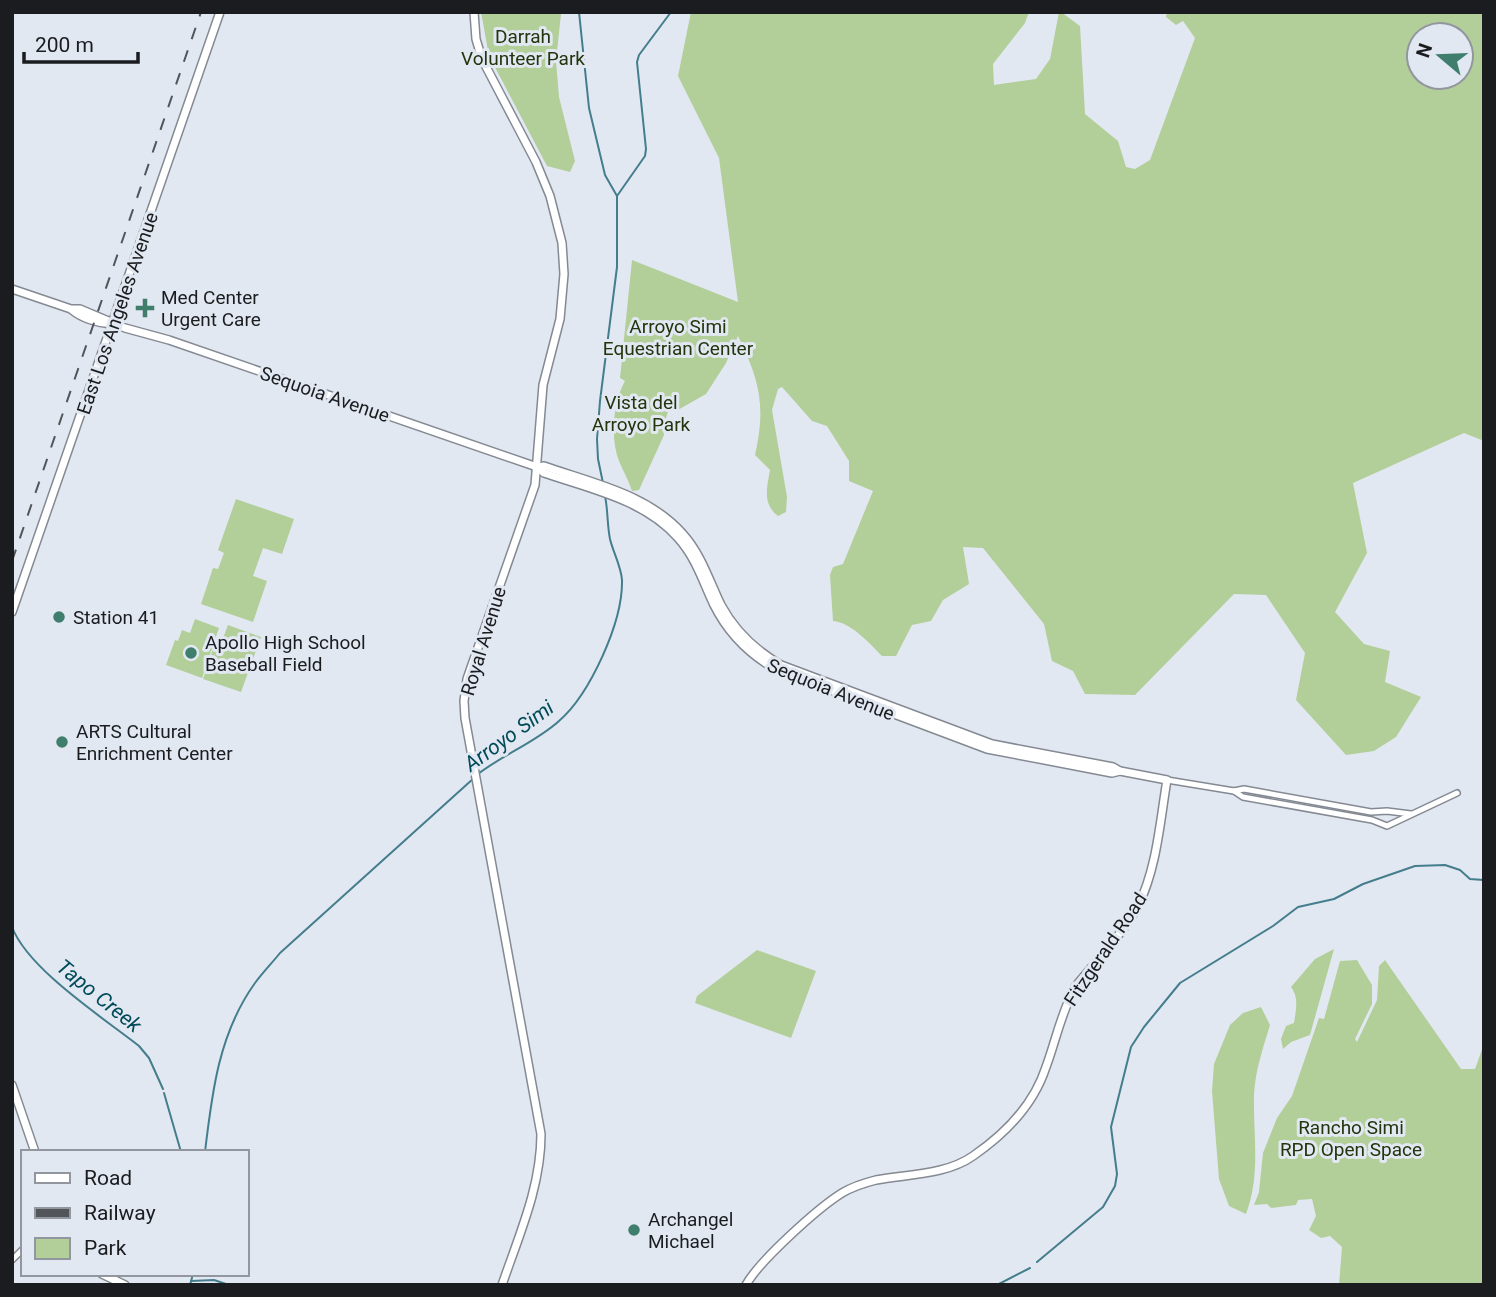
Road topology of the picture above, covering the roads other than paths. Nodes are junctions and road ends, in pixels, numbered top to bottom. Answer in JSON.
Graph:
{"nodes":[{"id":1,"x":220,"y":12,"type":"edge"},
{"id":2,"x":474,"y":12,"type":"edge"},
{"id":3,"x":12,"y":289,"type":"edge"},
{"id":4,"x":113,"y":324,"type":"junction"},
{"id":5,"x":537,"y":467,"type":"junction"},
{"id":6,"x":12,"y":612,"type":"edge"},
{"id":7,"x":1167,"y":780,"type":"junction"},
{"id":8,"x":1234,"y":791,"type":"junction"},
{"id":9,"x":1457,"y":793,"type":"dead end"},
{"id":10,"x":1393,"y":812,"type":"junction"},
{"id":11,"x":1411,"y":814,"type":"junction"},
{"id":12,"x":1394,"y":822,"type":"junction"},
{"id":13,"x":12,"y":1085,"type":"edge"},
{"id":14,"x":33,"y":1150,"type":"edge"},
{"id":15,"x":106,"y":1276,"type":"edge"},
{"id":16,"x":125,"y":1285,"type":"edge"},
{"id":17,"x":502,"y":1285,"type":"edge"},
{"id":18,"x":746,"y":1285,"type":"edge"}],
"edges":[{"from":1,"to":4,"type":"main road","name":"East Los Angeles Avenue"},
{"from":2,"to":5,"type":"main road","name":"Royal Avenue"},
{"from":3,"to":4,"type":"main road","name":"Sequoia Avenue"},
{"from":4,"to":5,"type":"main road","name":"Sequoia Avenue"},
{"from":4,"to":6,"type":"main road","name":"East Los Angeles Avenue"},
{"from":5,"to":7,"type":"main road","name":"Sequoia Avenue"},
{"from":5,"to":17,"type":"main road","name":"Royal Avenue"},
{"from":7,"to":8,"type":"street","name":"Sequoia Avenue"},
{"from":7,"to":18,"type":"main road","name":"Fitzgerald Road"},
{"from":8,"to":10,"type":"street","name":"Sequoia Avenue"},
{"from":8,"to":12,"type":"street","name":"Sequoia Avenue"},
{"from":9,"to":11,"type":"street"},
{"from":10,"to":11,"type":"street","name":"Sequoia Avenue"},
{"from":10,"to":12,"type":"street"},
{"from":11,"to":12,"type":"street"},
{"from":13,"to":14,"type":"main road"},
{"from":15,"to":16,"type":"main road"}]}
